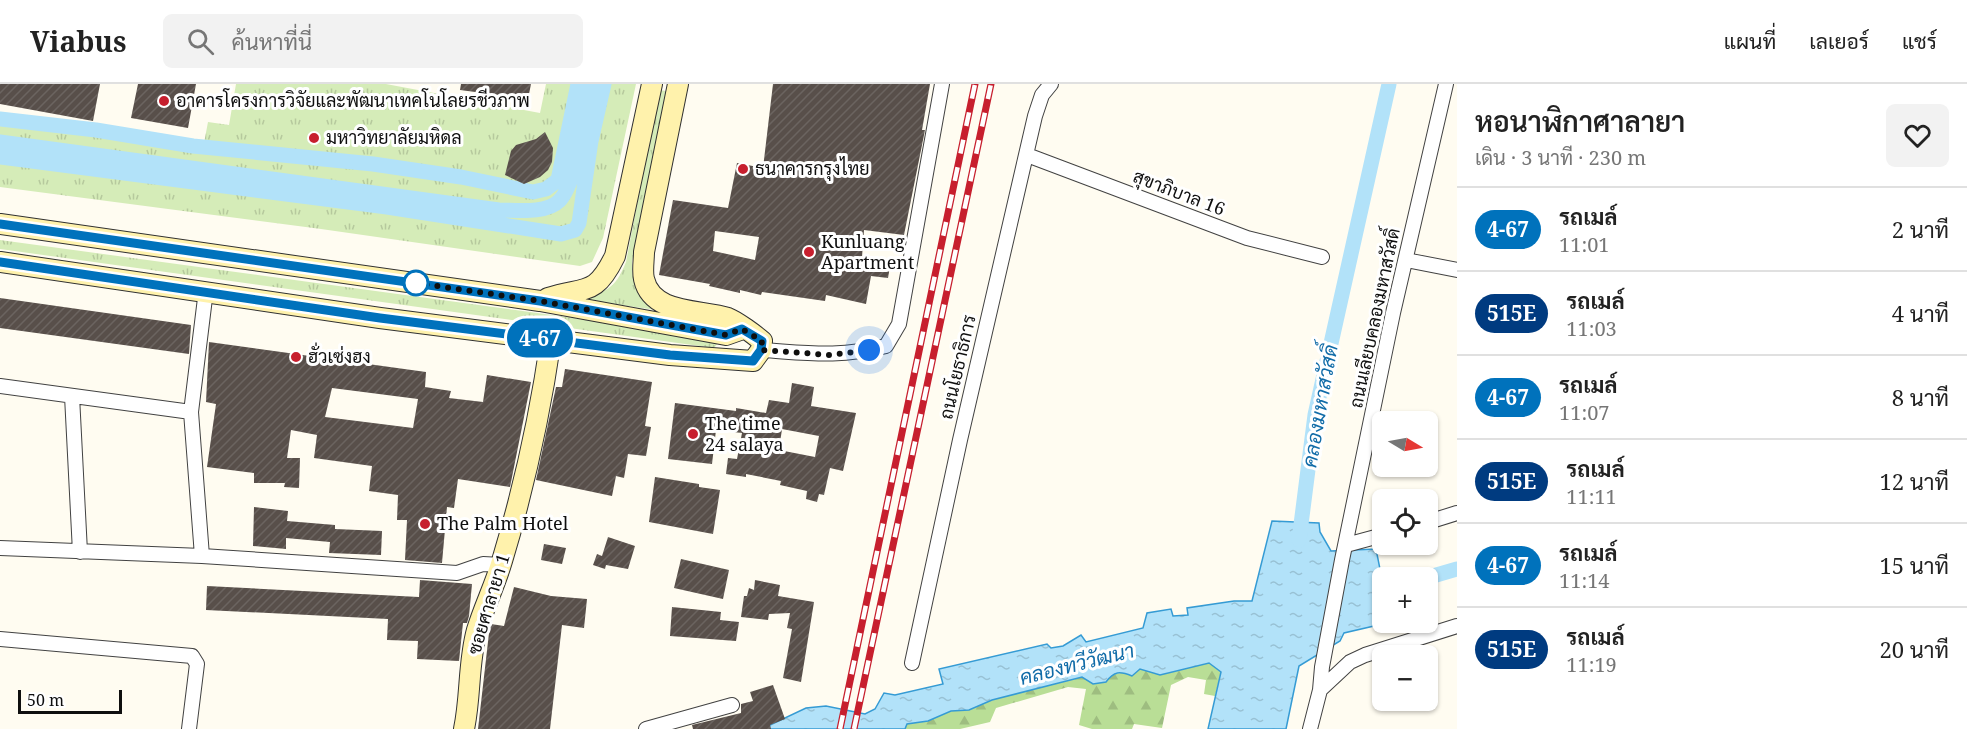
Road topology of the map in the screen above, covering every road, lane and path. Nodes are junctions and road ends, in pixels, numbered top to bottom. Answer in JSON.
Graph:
{"nodes":[{"id":1,"x":652,"y":84,"type":"edge"},
{"id":2,"x":678,"y":84,"type":"edge"},
{"id":3,"x":942,"y":84,"type":"edge"},
{"id":4,"x":1052,"y":84,"type":"edge"},
{"id":5,"x":1446,"y":84,"type":"edge"},
{"id":6,"x":1027,"y":155,"type":"junction"},
{"id":7,"x":0,"y":224,"type":"edge"},
{"id":8,"x":1322,"y":257,"type":"dead end"},
{"id":9,"x":1406,"y":260,"type":"junction"},
{"id":10,"x":0,"y":262,"type":"edge"},
{"id":11,"x":1457,"y":270,"type":"edge"},
{"id":12,"x":206,"y":290,"type":"junction"},
{"id":13,"x":540,"y":301,"type":"junction"},
{"id":14,"x":742,"y":329,"type":"junction"},
{"id":15,"x":551,"y":339,"type":"junction"},
{"id":16,"x":761,"y":350,"type":"junction"},
{"id":17,"x":0,"y":386,"type":"edge"},
{"id":18,"x":72,"y":396,"type":"junction"},
{"id":19,"x":191,"y":412,"type":"junction"},
{"id":20,"x":1457,"y":513,"type":"edge"},
{"id":21,"x":1438,"y":519,"type":"edge"},
{"id":22,"x":1372,"y":538,"type":"edge"},
{"id":23,"x":1346,"y":545,"type":"junction"},
{"id":24,"x":0,"y":548,"type":"edge"},
{"id":25,"x":80,"y":552,"type":"junction"},
{"id":26,"x":202,"y":556,"type":"junction"},
{"id":27,"x":501,"y":565,"type":"junction"},
{"id":28,"x":1457,"y":626,"type":"edge"},
{"id":29,"x":0,"y":639,"type":"edge"},
{"id":30,"x":912,"y":663,"type":"dead end"},
{"id":31,"x":1320,"y":690,"type":"junction"},
{"id":32,"x":732,"y":705,"type":"dead end"},
{"id":33,"x":189,"y":729,"type":"edge"},
{"id":34,"x":465,"y":729,"type":"edge"},
{"id":35,"x":646,"y":729,"type":"edge"},
{"id":36,"x":1310,"y":729,"type":"edge"}],
"edges":[{"from":1,"to":13,"type":"main road"},
{"from":2,"to":14,"type":"main road"},
{"from":3,"to":16,"type":"street"},
{"from":4,"to":6,"type":"street","name":"ถนนโยธาธิการ"},
{"from":5,"to":9,"type":"street","name":"ถนนเลียบคลองมหาสวัสดิ์"},
{"from":6,"to":8,"type":"street","name":"สุขาภิบาล 16"},
{"from":6,"to":30,"type":"street","name":"ถนนโยธาธิการ"},
{"from":7,"to":13,"type":"main road"},
{"from":9,"to":11,"type":"street"},
{"from":9,"to":23,"type":"street","name":"ถนนเลียบคลองมหาสวัสดิ์"},
{"from":10,"to":12,"type":"main road"},
{"from":12,"to":15,"type":"main road"},
{"from":12,"to":19,"type":"street"},
{"from":13,"to":14,"type":"main road"},
{"from":14,"to":16,"type":"main road"},
{"from":15,"to":16,"type":"main road"},
{"from":15,"to":27,"type":"main road","name":"ซอยศาลายา 1"},
{"from":17,"to":18,"type":"street"},
{"from":18,"to":19,"type":"street"},
{"from":18,"to":25,"type":"street"},
{"from":19,"to":26,"type":"street"},
{"from":20,"to":21,"type":"street"},
{"from":22,"to":23,"type":"street"},
{"from":23,"to":31,"type":"street","name":"ถนนเลียบคลองมหาสวัสดิ์"},
{"from":24,"to":25,"type":"street"},
{"from":25,"to":26,"type":"street"},
{"from":26,"to":27,"type":"street"},
{"from":27,"to":34,"type":"main road","name":"ซอยศาลายา 1"},
{"from":28,"to":31,"type":"street"},
{"from":29,"to":33,"type":"street"},
{"from":31,"to":36,"type":"street","name":"ถนนเลียบคลองมหาสวัสดิ์"},
{"from":32,"to":35,"type":"street"}]}
